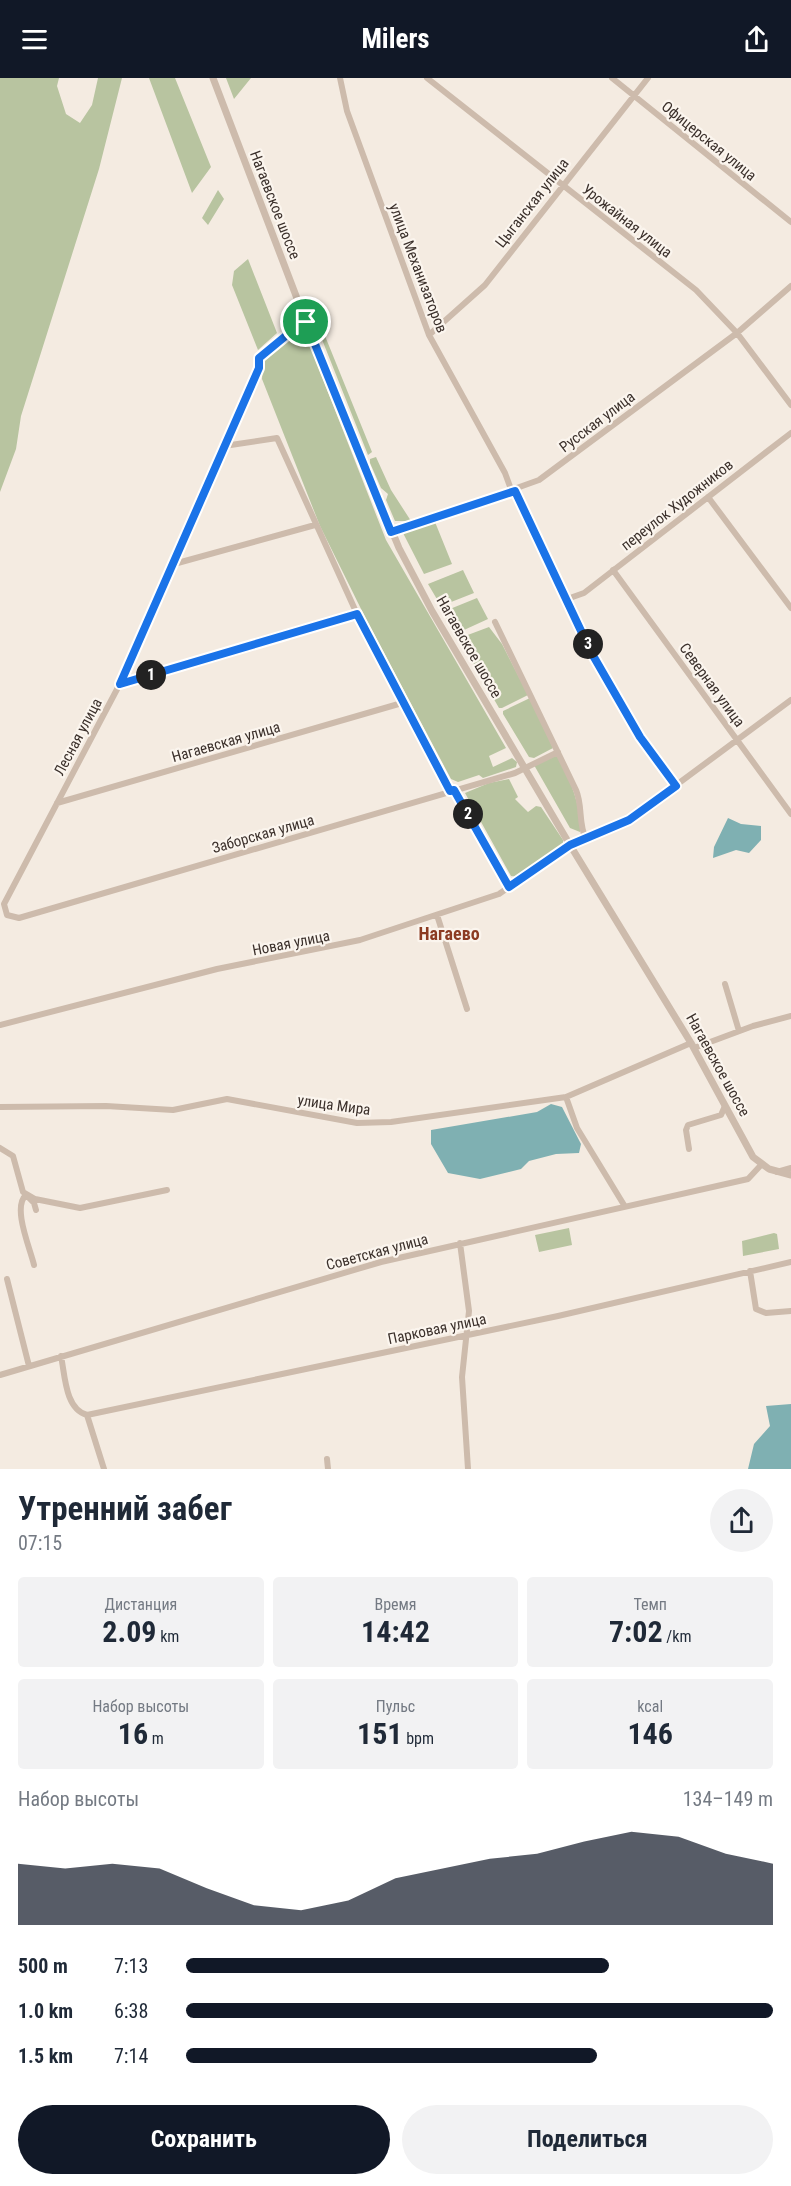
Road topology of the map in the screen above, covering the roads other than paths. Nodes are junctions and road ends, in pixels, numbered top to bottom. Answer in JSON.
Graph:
{"nodes":[{"id":1,"x":213,"y":78,"type":"edge"},
{"id":2,"x":340,"y":78,"type":"edge"},
{"id":3,"x":427,"y":78,"type":"edge"},
{"id":4,"x":612,"y":78,"type":"edge"},
{"id":5,"x":648,"y":78,"type":"edge"},
{"id":6,"x":634,"y":96,"type":"junction"},
{"id":7,"x":562,"y":185,"type":"junction"},
{"id":8,"x":791,"y":222,"type":"edge"},
{"id":9,"x":791,"y":286,"type":"edge"},
{"id":10,"x":306,"y":322,"type":"junction"},
{"id":11,"x":737,"y":333,"type":"junction"},
{"id":12,"x":429,"y":335,"type":"junction"},
{"id":13,"x":791,"y":405,"type":"edge"},
{"id":14,"x":791,"y":433,"type":"edge"},
{"id":15,"x":224,"y":446,"type":"junction"},
{"id":16,"x":514,"y":491,"type":"junction"},
{"id":17,"x":708,"y":498,"type":"junction"},
{"id":18,"x":315,"y":525,"type":"junction"},
{"id":19,"x":391,"y":532,"type":"junction"},
{"id":20,"x":174,"y":564,"type":"junction"},
{"id":21,"x":613,"y":570,"type":"junction"},
{"id":22,"x":567,"y":598,"type":"junction"},
{"id":23,"x":791,"y":608,"type":"edge"},
{"id":24,"x":357,"y":614,"type":"junction"},
{"id":25,"x":495,"y":622,"type":"dead end"},
{"id":26,"x":120,"y":684,"type":"junction"},
{"id":27,"x":791,"y":700,"type":"edge"},
{"id":28,"x":402,"y":704,"type":"junction"},
{"id":29,"x":738,"y":740,"type":"junction"},
{"id":30,"x":558,"y":752,"type":"junction"},
{"id":31,"x":524,"y":767,"type":"junction"},
{"id":32,"x":676,"y":786,"type":"junction"},
{"id":33,"x":452,"y":791,"type":"junction"},
{"id":34,"x":57,"y":803,"type":"junction"},
{"id":35,"x":791,"y":814,"type":"edge"},
{"id":36,"x":586,"y":839,"type":"junction"},
{"id":37,"x":570,"y":845,"type":"junction"},
{"id":38,"x":509,"y":887,"type":"junction"},
{"id":39,"x":7,"y":915,"type":"joint"},
{"id":40,"x":437,"y":915,"type":"junction"},
{"id":41,"x":725,"y":984,"type":"dead end"},
{"id":42,"x":467,"y":1009,"type":"dead end"},
{"id":43,"x":791,"y":1016,"type":"edge"},
{"id":44,"x":0,"y":1025,"type":"edge"},
{"id":45,"x":739,"y":1031,"type":"junction"},
{"id":46,"x":692,"y":1045,"type":"junction"},
{"id":47,"x":566,"y":1096,"type":"junction"},
{"id":48,"x":725,"y":1106,"type":"junction"},
{"id":49,"x":0,"y":1107,"type":"edge"},
{"id":50,"x":0,"y":1148,"type":"edge"},
{"id":51,"x":689,"y":1149,"type":"dead end"},
{"id":52,"x":761,"y":1165,"type":"junction"},
{"id":53,"x":791,"y":1168,"type":"edge"},
{"id":54,"x":777,"y":1172,"type":"junction"},
{"id":55,"x":791,"y":1175,"type":"edge"},
{"id":56,"x":167,"y":1190,"type":"dead end"},
{"id":57,"x":26,"y":1195,"type":"junction"},
{"id":58,"x":624,"y":1205,"type":"junction"},
{"id":59,"x":36,"y":1210,"type":"dead end"},
{"id":60,"x":460,"y":1243,"type":"junction"},
{"id":61,"x":791,"y":1262,"type":"edge"},
{"id":62,"x":34,"y":1265,"type":"dead end"},
{"id":63,"x":750,"y":1271,"type":"junction"},
{"id":64,"x":7,"y":1279,"type":"dead end"},
{"id":65,"x":791,"y":1311,"type":"edge"},
{"id":66,"x":465,"y":1335,"type":"junction"},
{"id":67,"x":61,"y":1356,"type":"junction"},
{"id":68,"x":29,"y":1366,"type":"junction"},
{"id":69,"x":0,"y":1375,"type":"edge"},
{"id":70,"x":87,"y":1415,"type":"junction"},
{"id":71,"x":327,"y":1459,"type":"dead end"},
{"id":72,"x":104,"y":1469,"type":"edge"},
{"id":73,"x":328,"y":1469,"type":"edge"},
{"id":74,"x":468,"y":1469,"type":"edge"}],
"edges":[{"from":1,"to":10,"type":"street","name":"Нагаевское шоссе"},
{"from":2,"to":12,"type":"street","name":"улица Механизаторов"},
{"from":3,"to":7,"type":"street","name":"Урожайная улица"},
{"from":4,"to":6,"type":"street","name":"Офицерская улица"},
{"from":5,"to":6,"type":"street","name":"Цыганская улица"},
{"from":6,"to":7,"type":"street","name":"Цыганская улица"},
{"from":6,"to":8,"type":"street","name":"Офицерская улица"},
{"from":7,"to":11,"type":"street","name":"Урожайная улица"},
{"from":7,"to":12,"type":"street","name":"Цыганская улица"},
{"from":9,"to":11,"type":"street","name":"Русская улица"},
{"from":10,"to":15,"type":"street","name":"Лесная улица"},
{"from":10,"to":19,"type":"street","name":"Нагаевское шоссе"},
{"from":11,"to":13,"type":"street","name":"Урожайная улица"},
{"from":11,"to":16,"type":"street","name":"Русская улица"},
{"from":12,"to":16,"type":"street","name":"улица Механизаторов"},
{"from":14,"to":17,"type":"street","name":"переулок Художников"},
{"from":15,"to":18,"type":"street"},
{"from":15,"to":20,"type":"street","name":"Лесная улица"},
{"from":16,"to":19,"type":"street","name":"Русская улица"},
{"from":16,"to":22,"type":"street","name":"улица Механизаторов"},
{"from":17,"to":21,"type":"street","name":"переулок Художников"},
{"from":17,"to":23,"type":"street"},
{"from":18,"to":20,"type":"street"},
{"from":18,"to":24,"type":"street"},
{"from":19,"to":31,"type":"street","name":"Нагаевское шоссе"},
{"from":20,"to":26,"type":"street","name":"Лесная улица"},
{"from":21,"to":22,"type":"street","name":"переулок Художников"},
{"from":21,"to":29,"type":"street","name":"Северная улица"},
{"from":22,"to":32,"type":"street","name":"улица Механизаторов"},
{"from":24,"to":26,"type":"street"},
{"from":24,"to":28,"type":"street"},
{"from":25,"to":30,"type":"street"},
{"from":26,"to":34,"type":"street","name":"Лесная улица"},
{"from":27,"to":29,"type":"street","name":"Новая улица"},
{"from":28,"to":33,"type":"street"},
{"from":28,"to":34,"type":"street","name":"Нагаевская улица"},
{"from":29,"to":32,"type":"street","name":"Новая улица"},
{"from":29,"to":35,"type":"street","name":"Северная улица"},
{"from":30,"to":31,"type":"street","name":"Заборская улица"},
{"from":30,"to":36,"type":"street"},
{"from":31,"to":33,"type":"street","name":"Заборская улица"},
{"from":31,"to":37,"type":"street","name":"Нагаевское шоссе"},
{"from":32,"to":36,"type":"street","name":"Новая улица"},
{"from":33,"to":38,"type":"street"},
{"from":33,"to":39,"type":"street","name":"Заборская улица"},
{"from":34,"to":39,"type":"street","name":"Лесная улица"},
{"from":36,"to":37,"type":"street","name":"Новая улица"},
{"from":37,"to":38,"type":"street","name":"Новая улица"},
{"from":37,"to":46,"type":"street","name":"Нагаевское шоссе"},
{"from":38,"to":40,"type":"street","name":"Новая улица"},
{"from":40,"to":42,"type":"street"},
{"from":40,"to":44,"type":"street","name":"Новая улица"},
{"from":41,"to":45,"type":"street"},
{"from":43,"to":45,"type":"street","name":"улица Мира"},
{"from":45,"to":46,"type":"street","name":"улица Мира"},
{"from":46,"to":47,"type":"street","name":"улица Мира"},
{"from":46,"to":48,"type":"street","name":"Нагаевское шоссе"},
{"from":47,"to":49,"type":"street","name":"улица Мира"},
{"from":47,"to":58,"type":"street"},
{"from":48,"to":51,"type":"street"},
{"from":48,"to":52,"type":"street","name":"Нагаевское шоссе"},
{"from":50,"to":57,"type":"street"},
{"from":52,"to":54,"type":"street"},
{"from":52,"to":58,"type":"street","name":"Советская улица"},
{"from":53,"to":54,"type":"street"},
{"from":54,"to":55,"type":"street"},
{"from":56,"to":57,"type":"street"},
{"from":57,"to":59,"type":"street"},
{"from":57,"to":62,"type":"street"},
{"from":58,"to":60,"type":"street","name":"Советская улица"},
{"from":60,"to":66,"type":"street"},
{"from":60,"to":67,"type":"street","name":"Советская улица"},
{"from":61,"to":63,"type":"street","name":"Парковая улица"},
{"from":63,"to":65,"type":"street"},
{"from":63,"to":66,"type":"street","name":"Парковая улица"},
{"from":64,"to":68,"type":"street"},
{"from":66,"to":70,"type":"street","name":"Парковая улица"},
{"from":66,"to":74,"type":"street"},
{"from":67,"to":68,"type":"street","name":"Советская улица"},
{"from":67,"to":70,"type":"street"},
{"from":68,"to":69,"type":"street","name":"Советская улица"},
{"from":70,"to":72,"type":"street"},
{"from":71,"to":73,"type":"street"}]}
